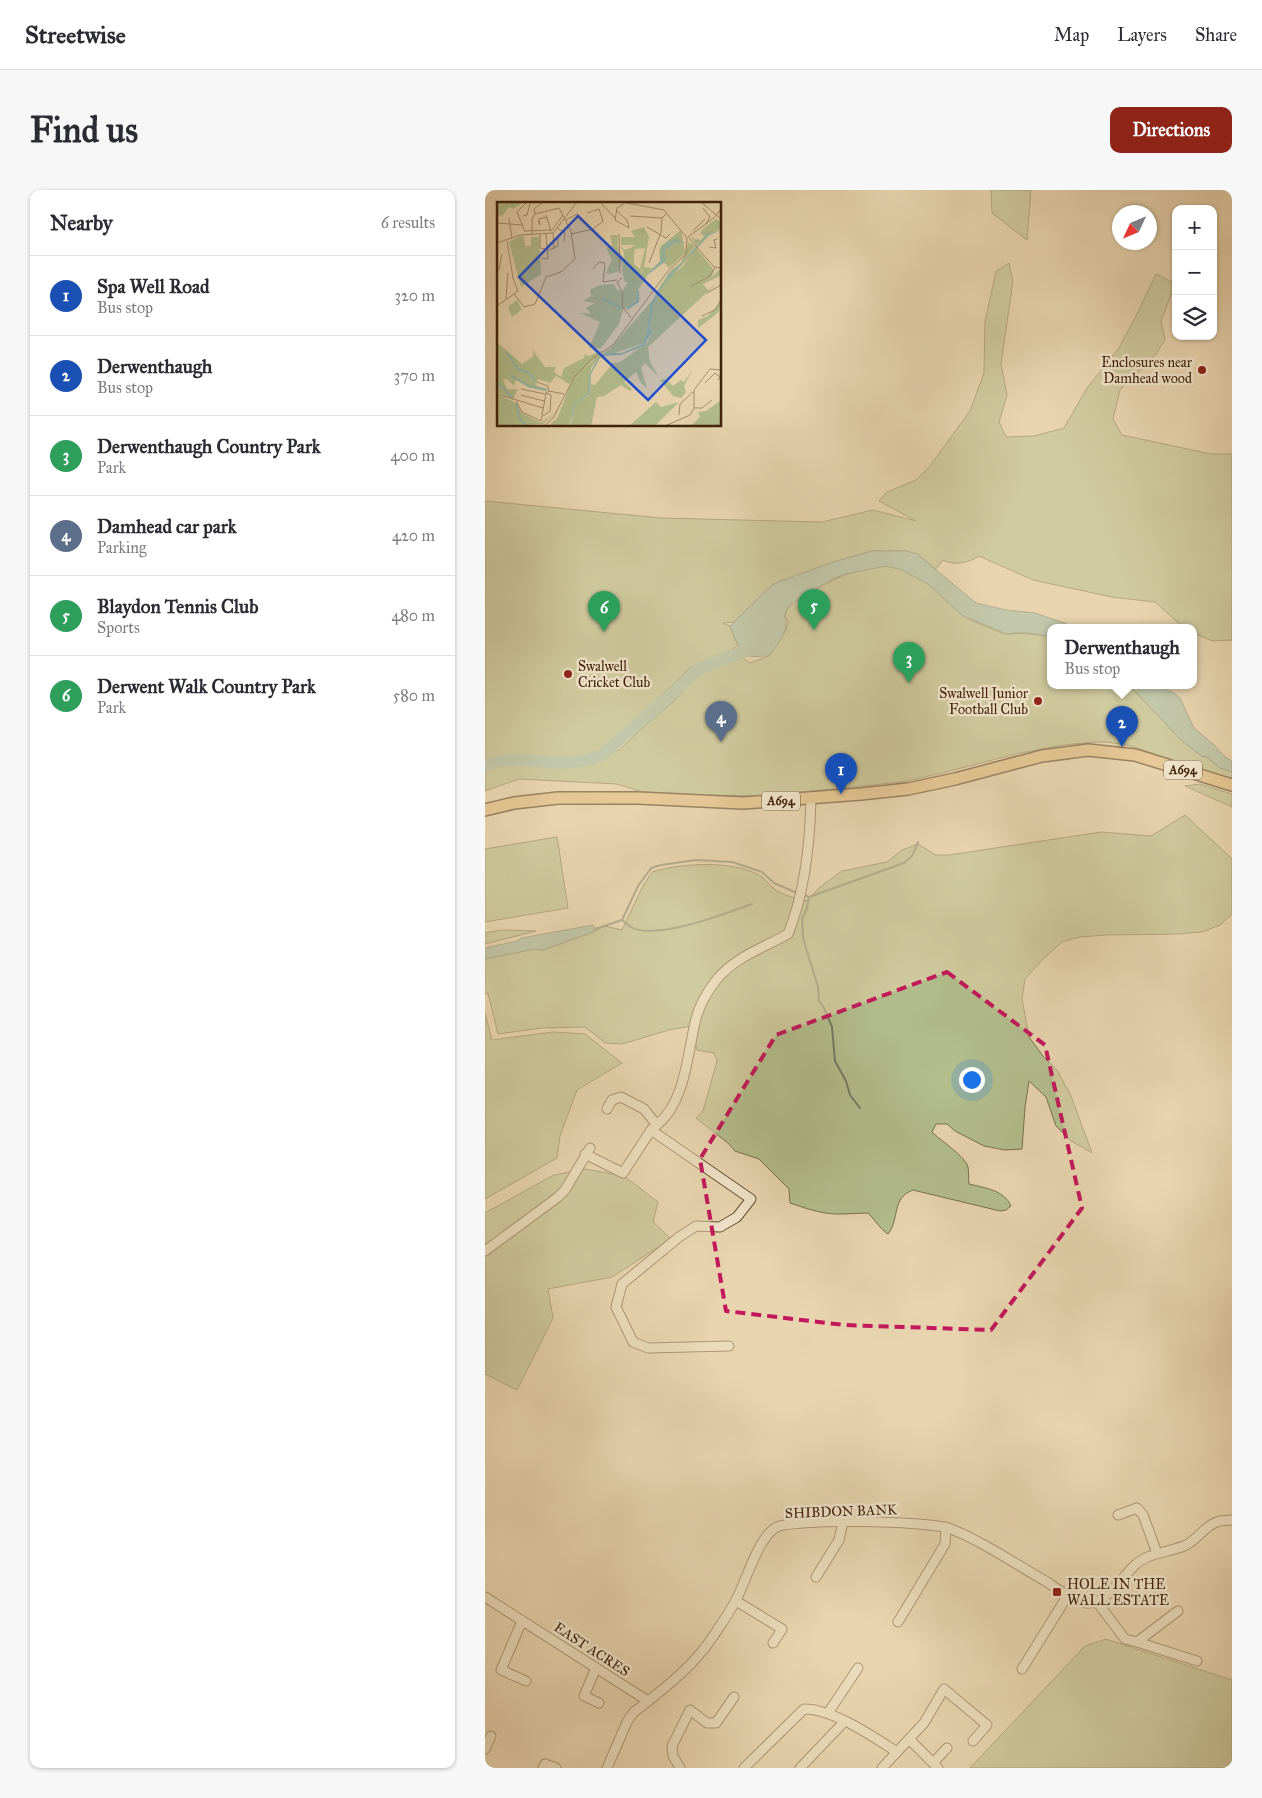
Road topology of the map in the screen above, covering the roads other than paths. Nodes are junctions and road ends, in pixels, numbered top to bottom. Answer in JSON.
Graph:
{"nodes":[{"id":1,"x":1232,"y":785,"type":"edge"},
{"id":2,"x":811,"y":799,"type":"junction"},
{"id":3,"x":485,"y":810,"type":"edge"},
{"id":4,"x":607,"y":1109,"type":"dead end"},
{"id":5,"x":654,"y":1128,"type":"junction"},
{"id":6,"x":485,"y":1251,"type":"edge"},
{"id":7,"x":729,"y":1346,"type":"dead end"},
{"id":8,"x":1118,"y":1515,"type":"dead end"},
{"id":9,"x":1232,"y":1520,"type":"edge"},
{"id":10,"x":843,"y":1522,"type":"junction"},
{"id":11,"x":946,"y":1527,"type":"junction"},
{"id":12,"x":1157,"y":1553,"type":"junction"},
{"id":13,"x":816,"y":1577,"type":"dead end"},
{"id":14,"x":1068,"y":1595,"type":"junction"},
{"id":15,"x":485,"y":1597,"type":"edge"},
{"id":16,"x":736,"y":1601,"type":"junction"},
{"id":17,"x":1097,"y":1602,"type":"junction"},
{"id":18,"x":1178,"y":1611,"type":"dead end"},
{"id":19,"x":521,"y":1621,"type":"junction"},
{"id":20,"x":898,"y":1622,"type":"dead end"},
{"id":21,"x":1137,"y":1642,"type":"junction"},
{"id":22,"x":773,"y":1643,"type":"dead end"},
{"id":23,"x":1197,"y":1661,"type":"dead end"},
{"id":24,"x":596,"y":1668,"type":"junction"},
{"id":25,"x":858,"y":1668,"type":"dead end"},
{"id":26,"x":1022,"y":1669,"type":"dead end"},
{"id":27,"x":525,"y":1681,"type":"dead end"},
{"id":28,"x":734,"y":1697,"type":"dead end"},
{"id":29,"x":648,"y":1701,"type":"junction"},
{"id":30,"x":599,"y":1703,"type":"dead end"},
{"id":31,"x":827,"y":1713,"type":"junction"},
{"id":32,"x":844,"y":1722,"type":"junction"},
{"id":33,"x":491,"y":1736,"type":"dead end"},
{"id":34,"x":909,"y":1739,"type":"junction"},
{"id":35,"x":973,"y":1741,"type":"dead end"},
{"id":36,"x":947,"y":1748,"type":"dead end"},
{"id":37,"x":485,"y":1749,"type":"edge"},
{"id":38,"x":897,"y":1752,"type":"junction"},
{"id":39,"x":935,"y":1765,"type":"edge"},
{"id":40,"x":889,"y":1766,"type":"edge"},
{"id":41,"x":543,"y":1768,"type":"edge"},
{"id":42,"x":556,"y":1768,"type":"edge"},
{"id":43,"x":607,"y":1768,"type":"edge"},
{"id":44,"x":680,"y":1768,"type":"edge"},
{"id":45,"x":744,"y":1768,"type":"edge"},
{"id":46,"x":800,"y":1768,"type":"edge"}],
"edges":[{"from":1,"to":2,"type":"main road","number":"A694"},
{"from":2,"to":3,"type":"main road","number":"A694"},
{"from":2,"to":5,"type":"street"},
{"from":4,"to":5,"type":"street"},
{"from":5,"to":6,"type":"street"},
{"from":5,"to":7,"type":"street"},
{"from":8,"to":12,"type":"street"},
{"from":9,"to":12,"type":"street"},
{"from":10,"to":11,"type":"street","name":"SHIBDON BANK"},
{"from":10,"to":13,"type":"street"},
{"from":10,"to":16,"type":"street","name":"SHIBDON BANK"},
{"from":11,"to":14,"type":"street","name":"SHIBDON BANK"},
{"from":11,"to":20,"type":"street"},
{"from":12,"to":17,"type":"street"},
{"from":14,"to":17,"type":"street","name":"SHIBDON BANK"},
{"from":14,"to":26,"type":"street"},
{"from":15,"to":19,"type":"street","name":"EAST ACRES"},
{"from":16,"to":22,"type":"street"},
{"from":16,"to":29,"type":"street","name":"SHIBDON BANK"},
{"from":17,"to":21,"type":"street"},
{"from":18,"to":21,"type":"street"},
{"from":19,"to":24,"type":"street","name":"EAST ACRES"},
{"from":19,"to":27,"type":"street"},
{"from":21,"to":23,"type":"street"},
{"from":24,"to":29,"type":"street","name":"EAST ACRES"},
{"from":24,"to":30,"type":"street"},
{"from":25,"to":31,"type":"street"},
{"from":28,"to":44,"type":"street"},
{"from":29,"to":43,"type":"street","name":"SHIBDON BANK"},
{"from":31,"to":32,"type":"street"},
{"from":31,"to":45,"type":"street"},
{"from":32,"to":38,"type":"street"},
{"from":32,"to":46,"type":"street"},
{"from":33,"to":37,"type":"street"},
{"from":34,"to":35,"type":"street"},
{"from":34,"to":38,"type":"street"},
{"from":34,"to":39,"type":"street"},
{"from":36,"to":39,"type":"street"},
{"from":38,"to":40,"type":"street"},
{"from":41,"to":42,"type":"street"}]}
